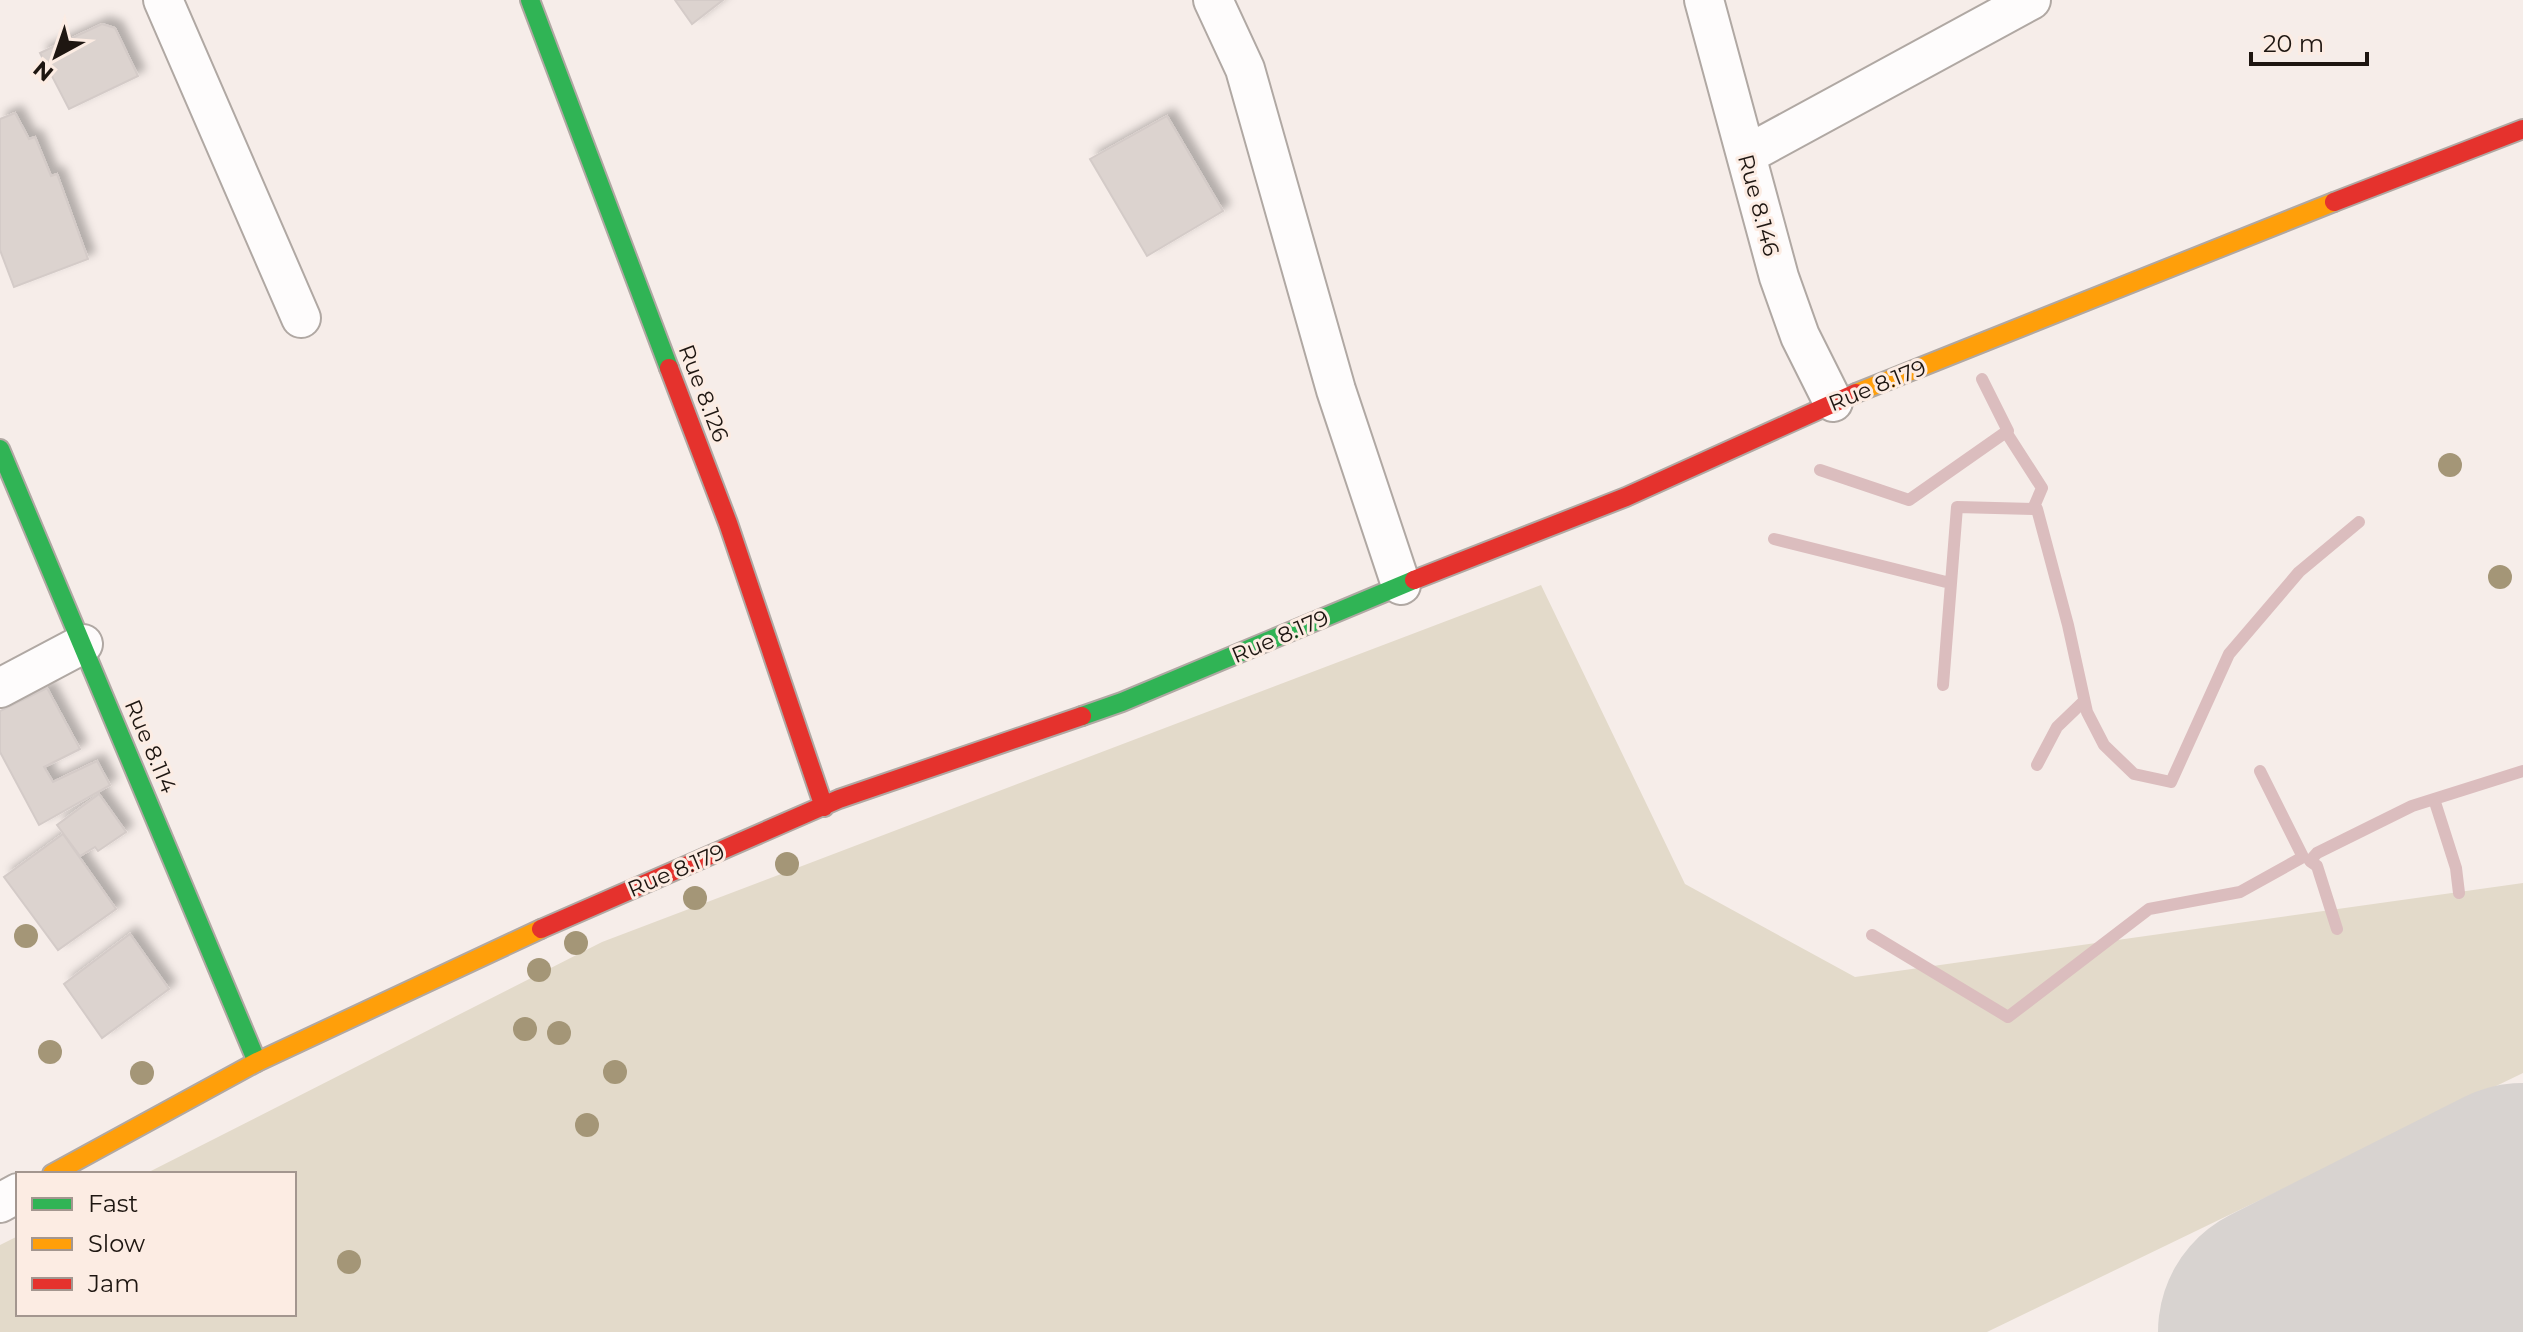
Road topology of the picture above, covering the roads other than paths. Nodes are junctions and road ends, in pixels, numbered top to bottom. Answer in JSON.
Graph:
{"nodes":[{"id":1,"x":163,"y":0,"type":"edge"},
{"id":2,"x":530,"y":0,"type":"edge"},
{"id":3,"x":1213,"y":0,"type":"edge"},
{"id":4,"x":1704,"y":0,"type":"edge"},
{"id":5,"x":2031,"y":0,"type":"edge"},
{"id":6,"x":2523,"y":129,"type":"edge"},
{"id":7,"x":1746,"y":155,"type":"junction"},
{"id":8,"x":301,"y":318,"type":"dead end"},
{"id":9,"x":1833,"y":402,"type":"junction"},
{"id":10,"x":0,"y":449,"type":"edge"},
{"id":11,"x":1401,"y":585,"type":"junction"},
{"id":12,"x":83,"y":644,"type":"junction"},
{"id":13,"x":0,"y":688,"type":"edge"},
{"id":14,"x":824,"y":807,"type":"junction"},
{"id":15,"x":257,"y":1062,"type":"junction"},
{"id":16,"x":56,"y":1172,"type":"edge"}],
"edges":[{"from":1,"to":8,"type":"street"},
{"from":2,"to":14,"type":"street","name":"Rue 8.126"},
{"from":3,"to":11,"type":"street"},
{"from":4,"to":7,"type":"street","name":"Rue 8.146"},
{"from":5,"to":7,"type":"street"},
{"from":6,"to":9,"type":"street","name":"Rue 8.179"},
{"from":7,"to":9,"type":"street","name":"Rue 8.146"},
{"from":9,"to":11,"type":"street","name":"Rue 8.179"},
{"from":10,"to":12,"type":"street","name":"Rue 8.114"},
{"from":11,"to":14,"type":"street","name":"Rue 8.179"},
{"from":12,"to":13,"type":"street"},
{"from":12,"to":15,"type":"street","name":"Rue 8.114"},
{"from":14,"to":15,"type":"street","name":"Rue 8.179"},
{"from":15,"to":16,"type":"street","name":"Rue 8.179"}]}
